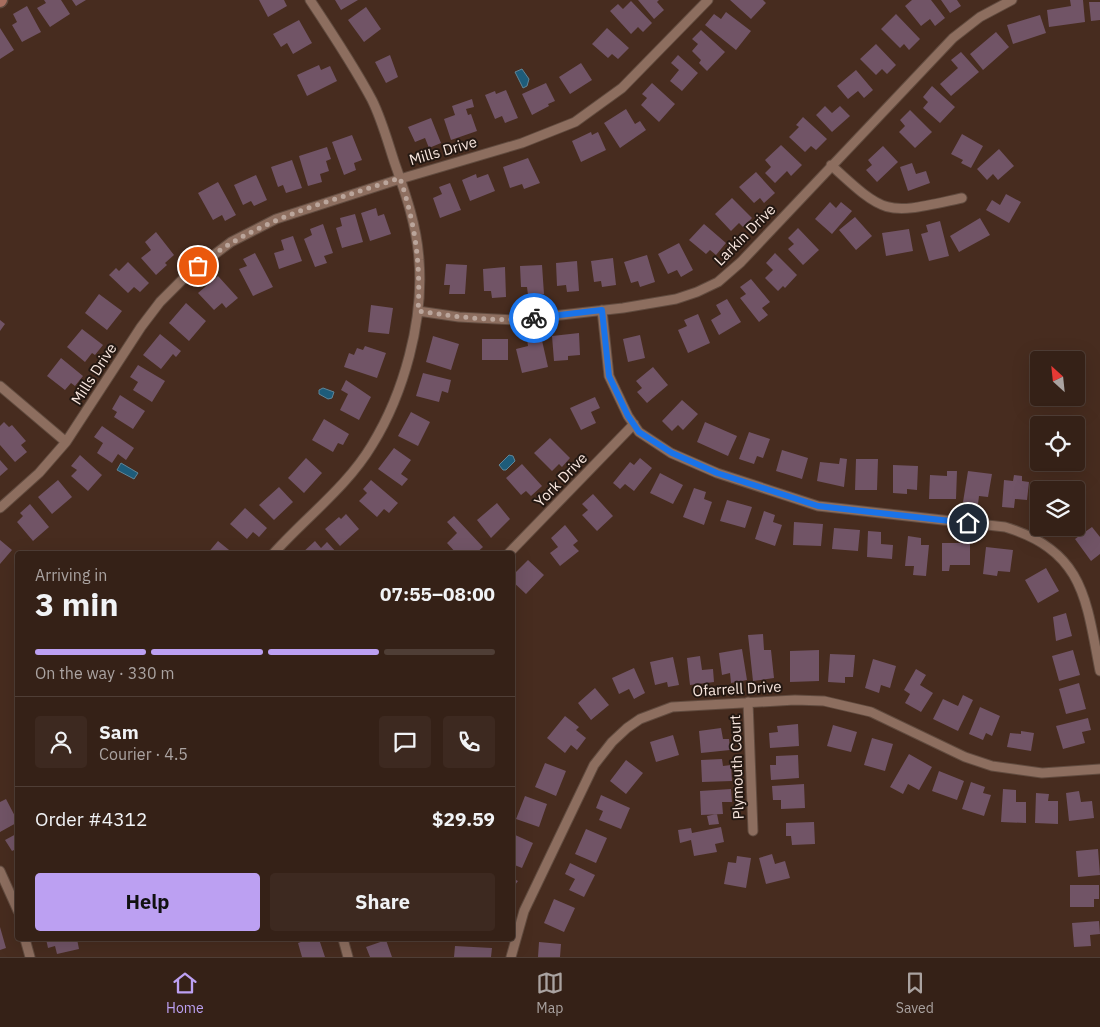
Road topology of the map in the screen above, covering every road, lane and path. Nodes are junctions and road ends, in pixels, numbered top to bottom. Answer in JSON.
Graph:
{"nodes":[{"id":1,"x":310,"y":0,"type":"edge"},
{"id":2,"x":708,"y":0,"type":"edge"},
{"id":3,"x":1012,"y":0,"type":"edge"},
{"id":4,"x":997,"y":3,"type":"edge"},
{"id":5,"x":831,"y":165,"type":"junction"},
{"id":6,"x":400,"y":178,"type":"junction"},
{"id":7,"x":962,"y":198,"type":"dead end"},
{"id":8,"x":602,"y":310,"type":"junction"},
{"id":9,"x":418,"y":311,"type":"junction"},
{"id":10,"x":0,"y":386,"type":"edge"},
{"id":11,"x":634,"y":424,"type":"junction"},
{"id":12,"x":66,"y":442,"type":"junction"},
{"id":13,"x":0,"y":508,"type":"edge"},
{"id":14,"x":276,"y":551,"type":"edge"},
{"id":15,"x":511,"y":551,"type":"edge"},
{"id":16,"x":1100,"y":670,"type":"edge"},
{"id":17,"x":748,"y":702,"type":"junction"},
{"id":18,"x":1100,"y":769,"type":"edge"},
{"id":19,"x":753,"y":831,"type":"dead end"},
{"id":20,"x":0,"y":872,"type":"edge"},
{"id":21,"x":15,"y":884,"type":"edge"},
{"id":22,"x":8,"y":886,"type":"junction"},
{"id":23,"x":15,"y":904,"type":"edge"},
{"id":24,"x":26,"y":941,"type":"edge"},
{"id":25,"x":344,"y":941,"type":"edge"},
{"id":26,"x":30,"y":957,"type":"edge"},
{"id":27,"x":348,"y":957,"type":"edge"},
{"id":28,"x":511,"y":957,"type":"edge"}],
"edges":[{"from":1,"to":6,"type":"street"},
{"from":2,"to":6,"type":"street","name":"Mills Drive"},
{"from":3,"to":4,"type":"street","name":"Larkin Drive"},
{"from":4,"to":5,"type":"street","name":"Larkin Drive"},
{"from":5,"to":7,"type":"street"},
{"from":5,"to":8,"type":"street","name":"Larkin Drive"},
{"from":6,"to":9,"type":"street"},
{"from":6,"to":12,"type":"street","name":"Mills Drive"},
{"from":8,"to":9,"type":"street","name":"Larkin Drive"},
{"from":8,"to":11,"type":"street"},
{"from":9,"to":14,"type":"street"},
{"from":10,"to":12,"type":"street"},
{"from":11,"to":15,"type":"street","name":"York Drive"},
{"from":11,"to":16,"type":"street"},
{"from":12,"to":13,"type":"street","name":"Mills Drive"},
{"from":17,"to":18,"type":"street","name":"Ofarrell Drive"},
{"from":17,"to":19,"type":"street","name":"Plymouth Court"},
{"from":17,"to":28,"type":"street","name":"Ofarrell Drive"},
{"from":20,"to":22,"type":"street"},
{"from":21,"to":22,"type":"street"},
{"from":22,"to":23,"type":"street"},
{"from":24,"to":26,"type":"street"},
{"from":25,"to":27,"type":"street"}]}
